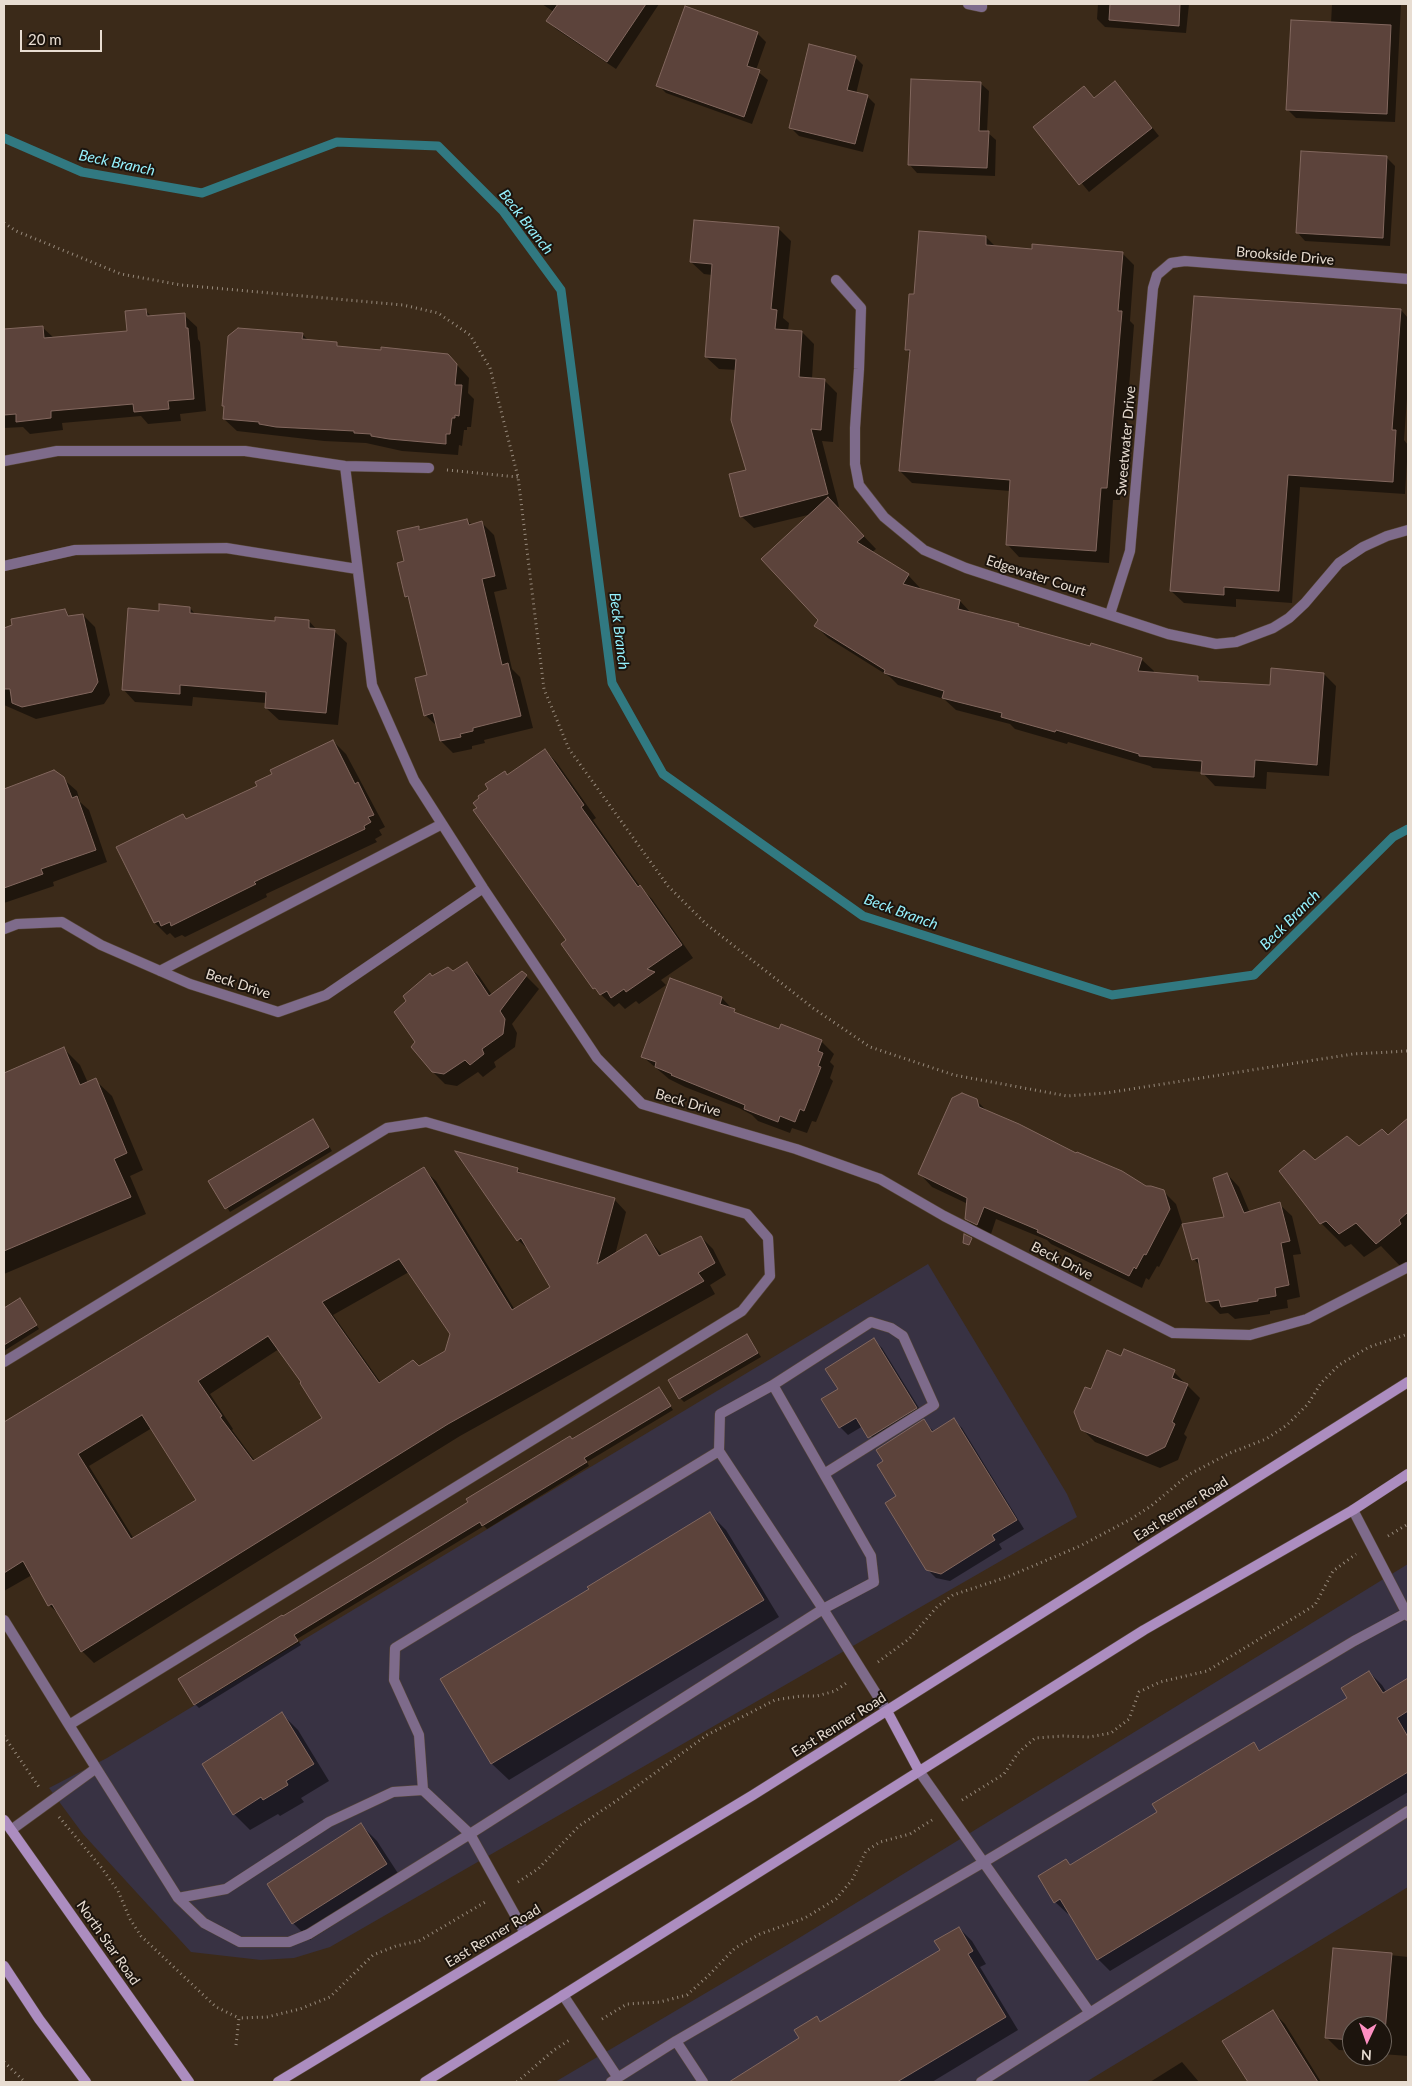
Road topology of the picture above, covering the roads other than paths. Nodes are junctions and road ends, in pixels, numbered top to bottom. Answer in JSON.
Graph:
{"nodes":[{"id":1,"x":968,"y":4,"type":"edge"},
{"id":2,"x":982,"y":5,"type":"edge"},
{"id":3,"x":1162,"y":270,"type":"joint"},
{"id":4,"x":1408,"y":279,"type":"edge"},
{"id":5,"x":836,"y":280,"type":"dead end"},
{"id":6,"x":4,"y":462,"type":"edge"},
{"id":7,"x":345,"y":466,"type":"junction"},
{"id":8,"x":429,"y":468,"type":"road end"},
{"id":9,"x":1408,"y":530,"type":"edge"},
{"id":10,"x":4,"y":566,"type":"edge"},
{"id":11,"x":357,"y":569,"type":"junction"},
{"id":12,"x":1110,"y":614,"type":"junction"},
{"id":13,"x":442,"y":824,"type":"junction"},
{"id":14,"x":483,"y":888,"type":"junction"},
{"id":15,"x":4,"y":929,"type":"edge"},
{"id":16,"x":160,"y":971,"type":"junction"},
{"id":17,"x":1408,"y":1267,"type":"edge"},
{"id":18,"x":4,"y":1362,"type":"edge"},
{"id":19,"x":1408,"y":1382,"type":"edge"},
{"id":20,"x":773,"y":1386,"type":"junction"},
{"id":21,"x":720,"y":1451,"type":"junction"},
{"id":22,"x":824,"y":1474,"type":"junction"},
{"id":23,"x":1408,"y":1474,"type":"edge"},
{"id":24,"x":1353,"y":1510,"type":"junction"},
{"id":25,"x":823,"y":1609,"type":"junction"},
{"id":26,"x":1408,"y":1613,"type":"edge"},
{"id":27,"x":4,"y":1620,"type":"edge"},
{"id":28,"x":887,"y":1711,"type":"junction"},
{"id":29,"x":69,"y":1725,"type":"junction"},
{"id":30,"x":95,"y":1769,"type":"junction"},
{"id":31,"x":919,"y":1771,"type":"junction"},
{"id":32,"x":424,"y":1790,"type":"junction"},
{"id":33,"x":1408,"y":1810,"type":"edge"},
{"id":34,"x":4,"y":1820,"type":"edge"},
{"id":35,"x":11,"y":1830,"type":"junction"},
{"id":36,"x":470,"y":1834,"type":"junction"},
{"id":37,"x":984,"y":1862,"type":"junction"},
{"id":38,"x":178,"y":1898,"type":"junction"},
{"id":39,"x":525,"y":1933,"type":"junction"},
{"id":40,"x":4,"y":1966,"type":"edge"},
{"id":41,"x":563,"y":1995,"type":"junction"},
{"id":42,"x":1090,"y":2013,"type":"junction"},
{"id":43,"x":676,"y":2041,"type":"junction"},
{"id":44,"x":615,"y":2080,"type":"edge"},
{"id":45,"x":86,"y":2082,"type":"edge"},
{"id":46,"x":189,"y":2082,"type":"edge"},
{"id":47,"x":278,"y":2082,"type":"edge"},
{"id":48,"x":425,"y":2082,"type":"edge"},
{"id":49,"x":703,"y":2082,"type":"edge"},
{"id":50,"x":981,"y":2082,"type":"edge"}],
"edges":[{"from":1,"to":2,"type":"street"},
{"from":3,"to":4,"type":"street","name":"Brookside Drive"},
{"from":3,"to":12,"type":"street","name":"Sweetwater Drive"},
{"from":5,"to":12,"type":"street","name":"Edgewater Court"},
{"from":6,"to":7,"type":"street"},
{"from":7,"to":8,"type":"street"},
{"from":7,"to":11,"type":"street"},
{"from":9,"to":12,"type":"street","name":"Edgewater Court"},
{"from":10,"to":11,"type":"street"},
{"from":11,"to":13,"type":"street"},
{"from":13,"to":14,"type":"street"},
{"from":13,"to":16,"type":"street"},
{"from":14,"to":16,"type":"street","name":"Beck Drive"},
{"from":14,"to":17,"type":"street","name":"Beck Drive"},
{"from":15,"to":16,"type":"street","name":"Beck Drive"},
{"from":18,"to":29,"type":"street"},
{"from":19,"to":28,"type":"main road","name":"East Renner Road"},
{"from":20,"to":21,"type":"street"},
{"from":20,"to":22,"type":"street"},
{"from":20,"to":22,"type":"street"},
{"from":21,"to":25,"type":"street"},
{"from":21,"to":32,"type":"street"},
{"from":22,"to":25,"type":"street"},
{"from":23,"to":24,"type":"main road"},
{"from":24,"to":26,"type":"street"},
{"from":24,"to":31,"type":"main road"},
{"from":25,"to":28,"type":"street"},
{"from":25,"to":36,"type":"street"},
{"from":26,"to":37,"type":"street"},
{"from":27,"to":29,"type":"street"},
{"from":28,"to":31,"type":"main road"},
{"from":28,"to":39,"type":"main road","name":"East Renner Road"},
{"from":29,"to":30,"type":"street"},
{"from":30,"to":35,"type":"street"},
{"from":30,"to":38,"type":"street"},
{"from":31,"to":37,"type":"street"},
{"from":31,"to":41,"type":"main road"},
{"from":32,"to":36,"type":"street"},
{"from":32,"to":38,"type":"street"},
{"from":33,"to":42,"type":"street"},
{"from":34,"to":35,"type":"main road","name":"North Star Road"},
{"from":35,"to":46,"type":"main road","name":"North Star Road"},
{"from":36,"to":38,"type":"street"},
{"from":36,"to":39,"type":"street"},
{"from":37,"to":42,"type":"street"},
{"from":37,"to":43,"type":"street"},
{"from":39,"to":47,"type":"main road","name":"East Renner Road"},
{"from":40,"to":45,"type":"main road"},
{"from":41,"to":44,"type":"street"},
{"from":41,"to":48,"type":"main road"},
{"from":42,"to":50,"type":"street"},
{"from":43,"to":44,"type":"street"},
{"from":43,"to":49,"type":"street"}]}
